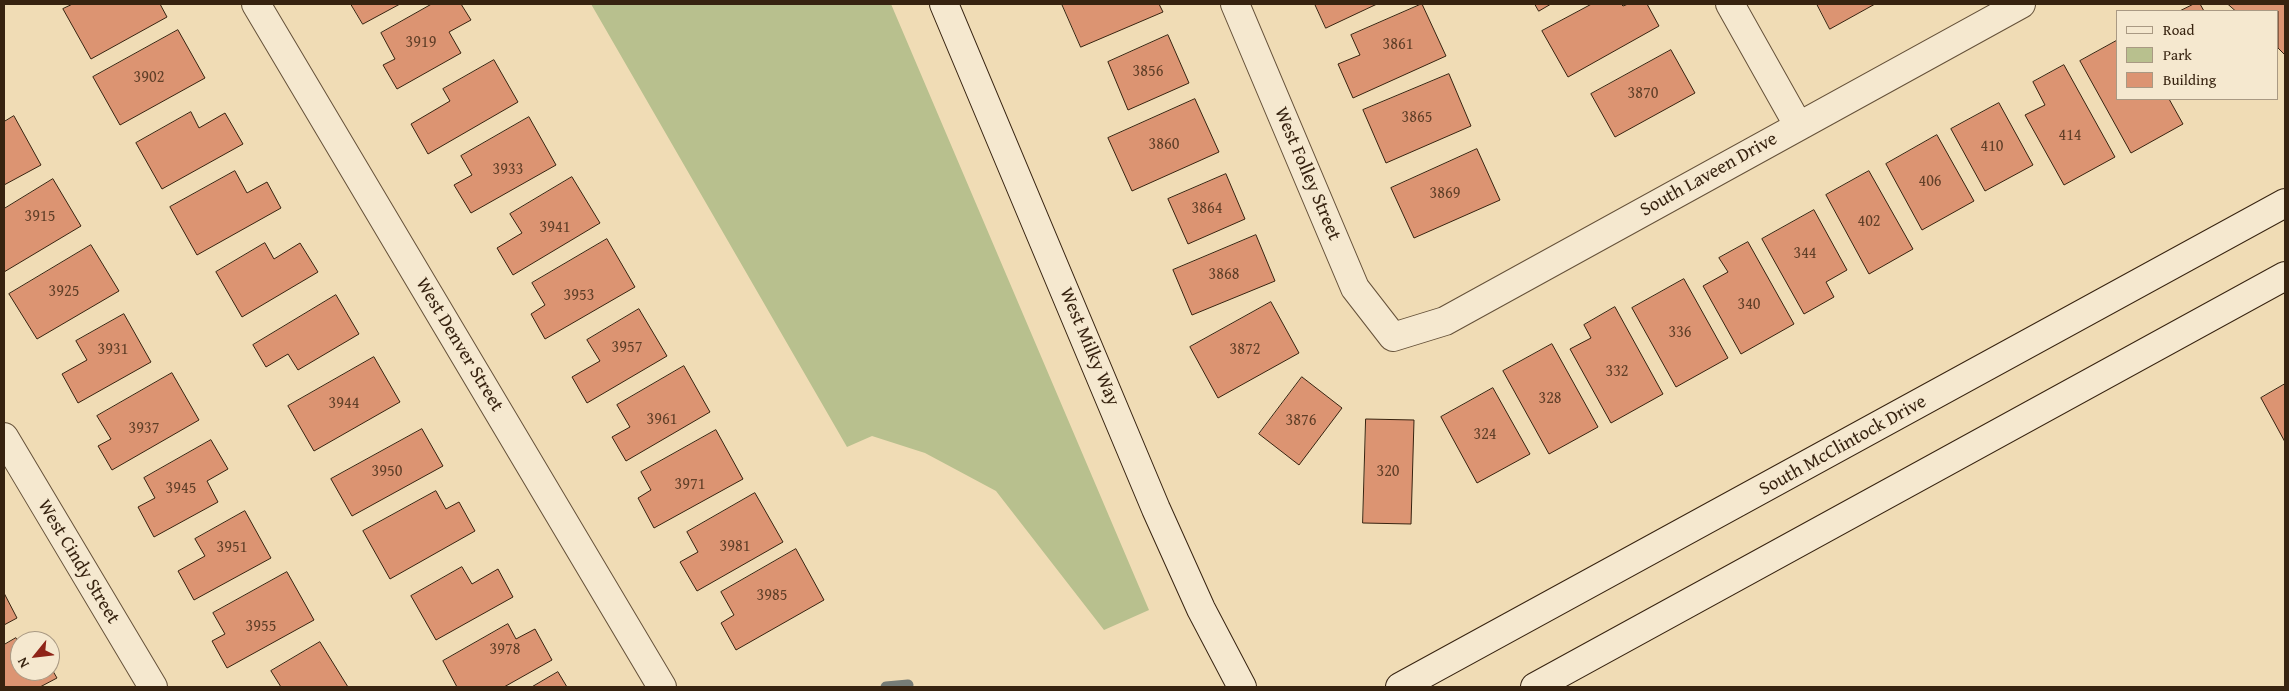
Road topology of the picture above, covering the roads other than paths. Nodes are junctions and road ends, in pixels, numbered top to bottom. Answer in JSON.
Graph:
{"nodes":[{"id":1,"x":256,"y":4,"type":"edge"},
{"id":2,"x":944,"y":4,"type":"edge"},
{"id":3,"x":1235,"y":4,"type":"edge"},
{"id":4,"x":1730,"y":4,"type":"edge"},
{"id":5,"x":2020,"y":4,"type":"edge"},
{"id":6,"x":1798,"y":126,"type":"junction"},
{"id":7,"x":2285,"y":203,"type":"edge"},
{"id":8,"x":2285,"y":276,"type":"edge"},
{"id":9,"x":1393,"y":336,"type":"joint"},
{"id":10,"x":4,"y":437,"type":"edge"},
{"id":11,"x":153,"y":687,"type":"edge"},
{"id":12,"x":662,"y":687,"type":"edge"},
{"id":13,"x":1242,"y":687,"type":"edge"},
{"id":14,"x":1400,"y":687,"type":"edge"},
{"id":15,"x":1535,"y":687,"type":"edge"}],
"edges":[{"from":1,"to":12,"type":"street","name":"West Denver Street"},
{"from":2,"to":13,"type":"street","name":"West Milky Way"},
{"from":3,"to":9,"type":"street","name":"West Folley Street"},
{"from":4,"to":6,"type":"street"},
{"from":5,"to":6,"type":"street","name":"South Laveen Drive"},
{"from":6,"to":9,"type":"street","name":"South Laveen Drive"},
{"from":7,"to":14,"type":"street","name":"South McClintock Drive"},
{"from":8,"to":15,"type":"street"},
{"from":10,"to":11,"type":"street","name":"West Cindy Street"}]}
